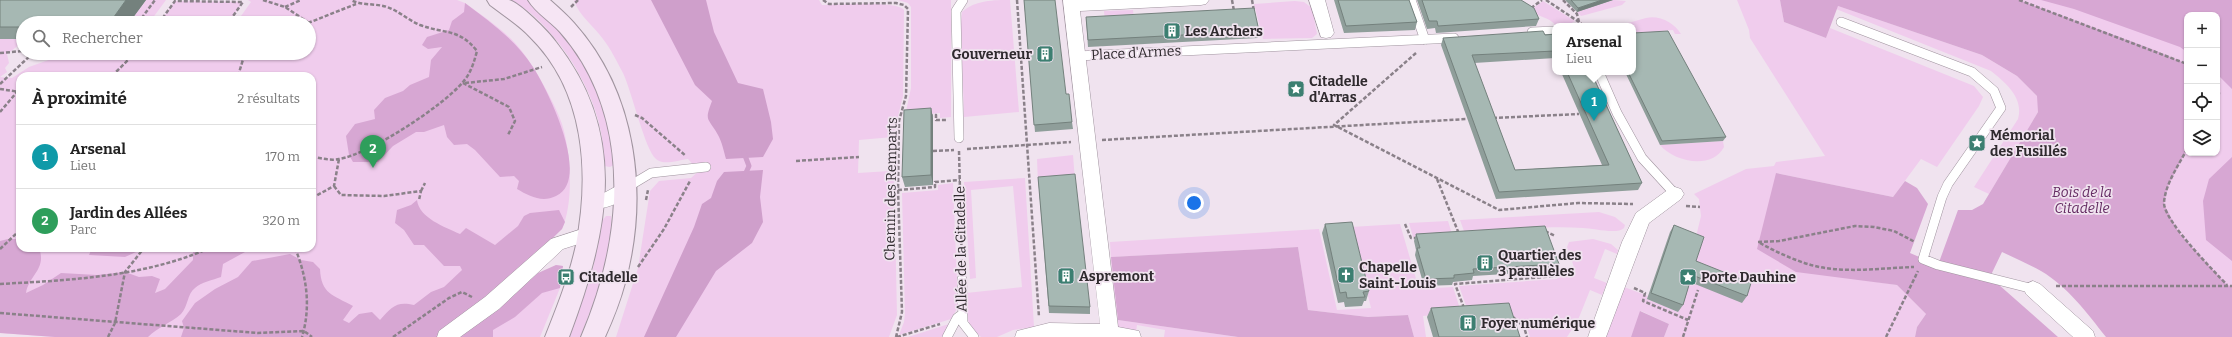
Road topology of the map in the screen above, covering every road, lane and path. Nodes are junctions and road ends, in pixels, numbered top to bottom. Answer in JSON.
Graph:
{"nodes":[{"id":1,"x":156,"y":0,"type":"edge"},
{"id":2,"x":264,"y":0,"type":"edge"},
{"id":3,"x":301,"y":0,"type":"edge"},
{"id":4,"x":350,"y":0,"type":"edge"},
{"id":5,"x":497,"y":0,"type":"edge"},
{"id":6,"x":538,"y":0,"type":"edge"},
{"id":7,"x":578,"y":0,"type":"edge"},
{"id":8,"x":823,"y":0,"type":"edge"},
{"id":9,"x":1017,"y":0,"type":"edge"},
{"id":10,"x":1201,"y":0,"type":"edge"},
{"id":11,"x":1232,"y":0,"type":"edge"},
{"id":12,"x":1252,"y":0,"type":"edge"},
{"id":13,"x":1317,"y":0,"type":"edge"},
{"id":14,"x":1411,"y":0,"type":"edge"},
{"id":15,"x":1542,"y":0,"type":"edge"},
{"id":16,"x":1546,"y":0,"type":"edge"},
{"id":17,"x":1563,"y":0,"type":"edge"},
{"id":18,"x":2019,"y":0,"type":"edge"},
{"id":19,"x":243,"y":1,"type":"edge"},
{"id":20,"x":962,"y":1,"type":"edge"},
{"id":21,"x":1072,"y":3,"type":"edge"},
{"id":22,"x":356,"y":4,"type":"junction"},
{"id":23,"x":285,"y":7,"type":"junction"},
{"id":24,"x":571,"y":7,"type":"dead end"},
{"id":25,"x":1248,"y":15,"type":"edge"},
{"id":26,"x":143,"y":16,"type":"edge"},
{"id":27,"x":164,"y":16,"type":"edge"},
{"id":28,"x":233,"y":16,"type":"edge"},
{"id":29,"x":298,"y":16,"type":"edge"},
{"id":30,"x":1235,"y":16,"type":"edge"},
{"id":31,"x":316,"y":20,"type":"edge"},
{"id":32,"x":1579,"y":22,"type":"joint"},
{"id":33,"x":1841,"y":22,"type":"dead end"},
{"id":34,"x":1552,"y":31,"type":"edge"},
{"id":35,"x":1542,"y":32,"type":"junction"},
{"id":36,"x":1527,"y":33,"type":"edge"},
{"id":37,"x":1465,"y":37,"type":"edge"},
{"id":38,"x":1328,"y":38,"type":"junction"},
{"id":39,"x":1425,"y":40,"type":"junction"},
{"id":40,"x":16,"y":52,"type":"edge"},
{"id":41,"x":0,"y":53,"type":"edge"},
{"id":42,"x":1077,"y":56,"type":"junction"},
{"id":43,"x":26,"y":60,"type":"edge"},
{"id":44,"x":128,"y":60,"type":"edge"},
{"id":45,"x":243,"y":60,"type":"edge"},
{"id":46,"x":2184,"y":63,"type":"edge"},
{"id":47,"x":542,"y":67,"type":"dead end"},
{"id":48,"x":116,"y":72,"type":"edge"},
{"id":49,"x":239,"y":72,"type":"edge"},
{"id":50,"x":1600,"y":75,"type":"edge"},
{"id":51,"x":462,"y":82,"type":"junction"},
{"id":52,"x":0,"y":84,"type":"edge"},
{"id":53,"x":0,"y":89,"type":"edge"},
{"id":54,"x":16,"y":92,"type":"edge"},
{"id":55,"x":16,"y":95,"type":"edge"},
{"id":56,"x":0,"y":112,"type":"edge"},
{"id":57,"x":635,"y":114,"type":"dead end"},
{"id":58,"x":1579,"y":114,"type":"dead end"},
{"id":59,"x":921,"y":116,"type":"edge"},
{"id":60,"x":906,"y":117,"type":"edge"},
{"id":61,"x":900,"y":118,"type":"junction"},
{"id":62,"x":1490,"y":118,"type":"edge"},
{"id":63,"x":1467,"y":119,"type":"dead end"},
{"id":64,"x":936,"y":120,"type":"dead end"},
{"id":65,"x":1334,"y":125,"type":"junction"},
{"id":66,"x":508,"y":135,"type":"dead end"},
{"id":67,"x":959,"y":138,"type":"dead end"},
{"id":68,"x":1086,"y":141,"type":"junction"},
{"id":69,"x":1027,"y":144,"type":"junction"},
{"id":70,"x":959,"y":149,"type":"junction"},
{"id":71,"x":933,"y":151,"type":"edge"},
{"id":72,"x":2184,"y":155,"type":"edge"},
{"id":73,"x":316,"y":157,"type":"edge"},
{"id":74,"x":859,"y":157,"type":"dead end"},
{"id":75,"x":339,"y":159,"type":"junction"},
{"id":76,"x":796,"y":161,"type":"dead end"},
{"id":77,"x":706,"y":167,"type":"dead end"},
{"id":78,"x":696,"y":168,"type":"junction"},
{"id":79,"x":1437,"y":178,"type":"junction"},
{"id":80,"x":960,"y":180,"type":"junction"},
{"id":81,"x":425,"y":183,"type":"dead end"},
{"id":82,"x":334,"y":186,"type":"junction"},
{"id":83,"x":626,"y":188,"type":"junction"},
{"id":84,"x":898,"y":190,"type":"junction"},
{"id":85,"x":421,"y":191,"type":"junction"},
{"id":86,"x":316,"y":196,"type":"edge"},
{"id":87,"x":1669,"y":199,"type":"junction"},
{"id":88,"x":419,"y":200,"type":"dead end"},
{"id":89,"x":594,"y":203,"type":"junction"},
{"id":90,"x":1405,"y":224,"type":"dead end"},
{"id":91,"x":1537,"y":231,"type":"edge"},
{"id":92,"x":1545,"y":231,"type":"junction"},
{"id":93,"x":16,"y":234,"type":"edge"},
{"id":94,"x":588,"y":234,"type":"junction"},
{"id":95,"x":1452,"y":236,"type":"edge"},
{"id":96,"x":1459,"y":236,"type":"junction"},
{"id":97,"x":1467,"y":236,"type":"edge"},
{"id":98,"x":1555,"y":236,"type":"dead end"},
{"id":99,"x":1425,"y":238,"type":"edge"},
{"id":100,"x":1547,"y":238,"type":"edge"},
{"id":101,"x":0,"y":249,"type":"edge"},
{"id":102,"x":1926,"y":249,"type":"junction"},
{"id":103,"x":141,"y":252,"type":"edge"},
{"id":104,"x":200,"y":252,"type":"edge"},
{"id":105,"x":297,"y":252,"type":"edge"},
{"id":106,"x":1555,"y":258,"type":"edge"},
{"id":107,"x":125,"y":272,"type":"junction"},
{"id":108,"x":616,"y":276,"type":"junction"},
{"id":109,"x":962,"y":279,"type":"joint"},
{"id":110,"x":0,"y":284,"type":"edge"},
{"id":111,"x":2227,"y":286,"type":"junction"},
{"id":112,"x":2232,"y":286,"type":"edge"},
{"id":113,"x":2033,"y":289,"type":"junction"},
{"id":114,"x":1698,"y":290,"type":"dead end"},
{"id":115,"x":1645,"y":293,"type":"dead end"},
{"id":116,"x":476,"y":299,"type":"dead end"},
{"id":117,"x":0,"y":313,"type":"edge"},
{"id":118,"x":1466,"y":313,"type":"edge"},
{"id":119,"x":961,"y":315,"type":"junction"},
{"id":120,"x":1512,"y":316,"type":"edge"},
{"id":121,"x":1688,"y":320,"type":"junction"},
{"id":122,"x":115,"y":323,"type":"junction"},
{"id":123,"x":944,"y":323,"type":"dead end"},
{"id":124,"x":304,"y":331,"type":"junction"},
{"id":125,"x":1109,"y":333,"type":"junction"},
{"id":126,"x":1032,"y":335,"type":"edge"},
{"id":127,"x":108,"y":337,"type":"edge"},
{"id":128,"x":302,"y":337,"type":"edge"},
{"id":129,"x":312,"y":337,"type":"edge"},
{"id":130,"x":393,"y":337,"type":"edge"},
{"id":131,"x":446,"y":337,"type":"edge"},
{"id":132,"x":557,"y":337,"type":"edge"},
{"id":133,"x":593,"y":337,"type":"edge"},
{"id":134,"x":897,"y":337,"type":"edge"},
{"id":135,"x":947,"y":337,"type":"edge"},
{"id":136,"x":974,"y":337,"type":"edge"},
{"id":137,"x":1132,"y":337,"type":"edge"},
{"id":138,"x":1527,"y":337,"type":"edge"},
{"id":139,"x":1597,"y":337,"type":"edge"},
{"id":140,"x":1682,"y":337,"type":"edge"},
{"id":141,"x":1886,"y":337,"type":"edge"},
{"id":142,"x":2086,"y":337,"type":"edge"}],
"edges":[{"from":1,"to":26,"type":"path"},
{"from":2,"to":23,"type":"path"},
{"from":3,"to":23,"type":"path"},
{"from":4,"to":22,"type":"path"},
{"from":5,"to":89,"type":"main road"},
{"from":6,"to":83,"type":"main road"},
{"from":7,"to":24,"type":"path"},
{"from":8,"to":61,"type":"path","name":"Chemin des Remparts"},
{"from":9,"to":69,"type":"path"},
{"from":10,"to":21,"type":"street"},
{"from":11,"to":30,"type":"path"},
{"from":12,"to":25,"type":"path"},
{"from":13,"to":38,"type":"street"},
{"from":14,"to":39,"type":"lane"},
{"from":15,"to":35,"type":"path"},
{"from":16,"to":32,"type":"path"},
{"from":17,"to":32,"type":"path"},
{"from":18,"to":46,"type":"path"},
{"from":19,"to":27,"type":"path"},
{"from":19,"to":28,"type":"path"},
{"from":20,"to":67,"type":"lane"},
{"from":21,"to":42,"type":"street"},
{"from":22,"to":31,"type":"path"},
{"from":22,"to":51,"type":"path"},
{"from":23,"to":29,"type":"path"},
{"from":33,"to":102,"type":"lane"},
{"from":34,"to":35,"type":"lane"},
{"from":35,"to":36,"type":"lane"},
{"from":37,"to":39,"type":"lane","name":"Place d'Armes"},
{"from":38,"to":39,"type":"lane","name":"Place d'Armes"},
{"from":38,"to":42,"type":"lane","name":"Place d'Armes"},
{"from":39,"to":65,"type":"path"},
{"from":40,"to":41,"type":"path"},
{"from":42,"to":68,"type":"street","name":"Place d'Armes"},
{"from":43,"to":52,"type":"path"},
{"from":44,"to":48,"type":"path"},
{"from":45,"to":49,"type":"path"},
{"from":47,"to":51,"type":"path"},
{"from":50,"to":87,"type":"lane"},
{"from":51,"to":66,"type":"path"},
{"from":51,"to":75,"type":"path"},
{"from":53,"to":54,"type":"path"},
{"from":55,"to":56,"type":"path"},
{"from":57,"to":78,"type":"path"},
{"from":58,"to":62,"type":"path"},
{"from":59,"to":64,"type":"path"},
{"from":60,"to":61,"type":"path"},
{"from":61,"to":84,"type":"path","name":"Chemin des Remparts"},
{"from":63,"to":65,"type":"path"},
{"from":65,"to":68,"type":"path"},
{"from":65,"to":79,"type":"path"},
{"from":68,"to":69,"type":"path"},
{"from":68,"to":125,"type":"street","name":"Place d'Armes"},
{"from":69,"to":70,"type":"path"},
{"from":69,"to":126,"type":"path"},
{"from":70,"to":71,"type":"path"},
{"from":70,"to":80,"type":"path","name":"Allée de la Citadelle"},
{"from":72,"to":111,"type":"path"},
{"from":73,"to":75,"type":"path"},
{"from":74,"to":76,"type":"path"},
{"from":75,"to":82,"type":"path"},
{"from":77,"to":78,"type":"lane"},
{"from":78,"to":83,"type":"lane"},
{"from":78,"to":108,"type":"path"},
{"from":79,"to":87,"type":"path"},
{"from":79,"to":96,"type":"path"},
{"from":80,"to":84,"type":"path"},
{"from":80,"to":109,"type":"path","name":"Allée de la Citadelle"},
{"from":81,"to":85,"type":"path"},
{"from":82,"to":85,"type":"path"},
{"from":82,"to":86,"type":"path"},
{"from":83,"to":89,"type":"street"},
{"from":83,"to":108,"type":"main road"},
{"from":84,"to":134,"type":"path","name":"Chemin des Remparts"},
{"from":85,"to":88,"type":"path"},
{"from":87,"to":139,"type":"street"},
{"from":89,"to":94,"type":"main road"},
{"from":90,"to":99,"type":"path"},
{"from":91,"to":92,"type":"path"},
{"from":92,"to":98,"type":"path"},
{"from":92,"to":100,"type":"path"},
{"from":93,"to":101,"type":"path"},
{"from":94,"to":131,"type":"street"},
{"from":94,"to":132,"type":"main road"},
{"from":95,"to":96,"type":"path"},
{"from":96,"to":97,"type":"path"},
{"from":102,"to":113,"type":"lane"},
{"from":102,"to":141,"type":"path"},
{"from":103,"to":107,"type":"path"},
{"from":104,"to":107,"type":"path"},
{"from":105,"to":124,"type":"path"},
{"from":106,"to":118,"type":"path"},
{"from":107,"to":110,"type":"path"},
{"from":107,"to":122,"type":"path"},
{"from":108,"to":133,"type":"main road"},
{"from":109,"to":119,"type":"lane","name":"Allée de la Citadelle"},
{"from":111,"to":112,"type":"path"},
{"from":111,"to":113,"type":"path"},
{"from":113,"to":142,"type":"street"},
{"from":114,"to":121,"type":"path"},
{"from":115,"to":121,"type":"path"},
{"from":116,"to":130,"type":"path"},
{"from":117,"to":122,"type":"path"},
{"from":119,"to":135,"type":"lane"},
{"from":119,"to":136,"type":"lane","name":"Allée de la Citadelle"},
{"from":120,"to":138,"type":"path"},
{"from":121,"to":140,"type":"path"},
{"from":122,"to":124,"type":"path"},
{"from":122,"to":127,"type":"path"},
{"from":123,"to":134,"type":"path"},
{"from":124,"to":128,"type":"path"},
{"from":124,"to":129,"type":"path"},
{"from":125,"to":126,"type":"street"},
{"from":125,"to":137,"type":"street"}]}
